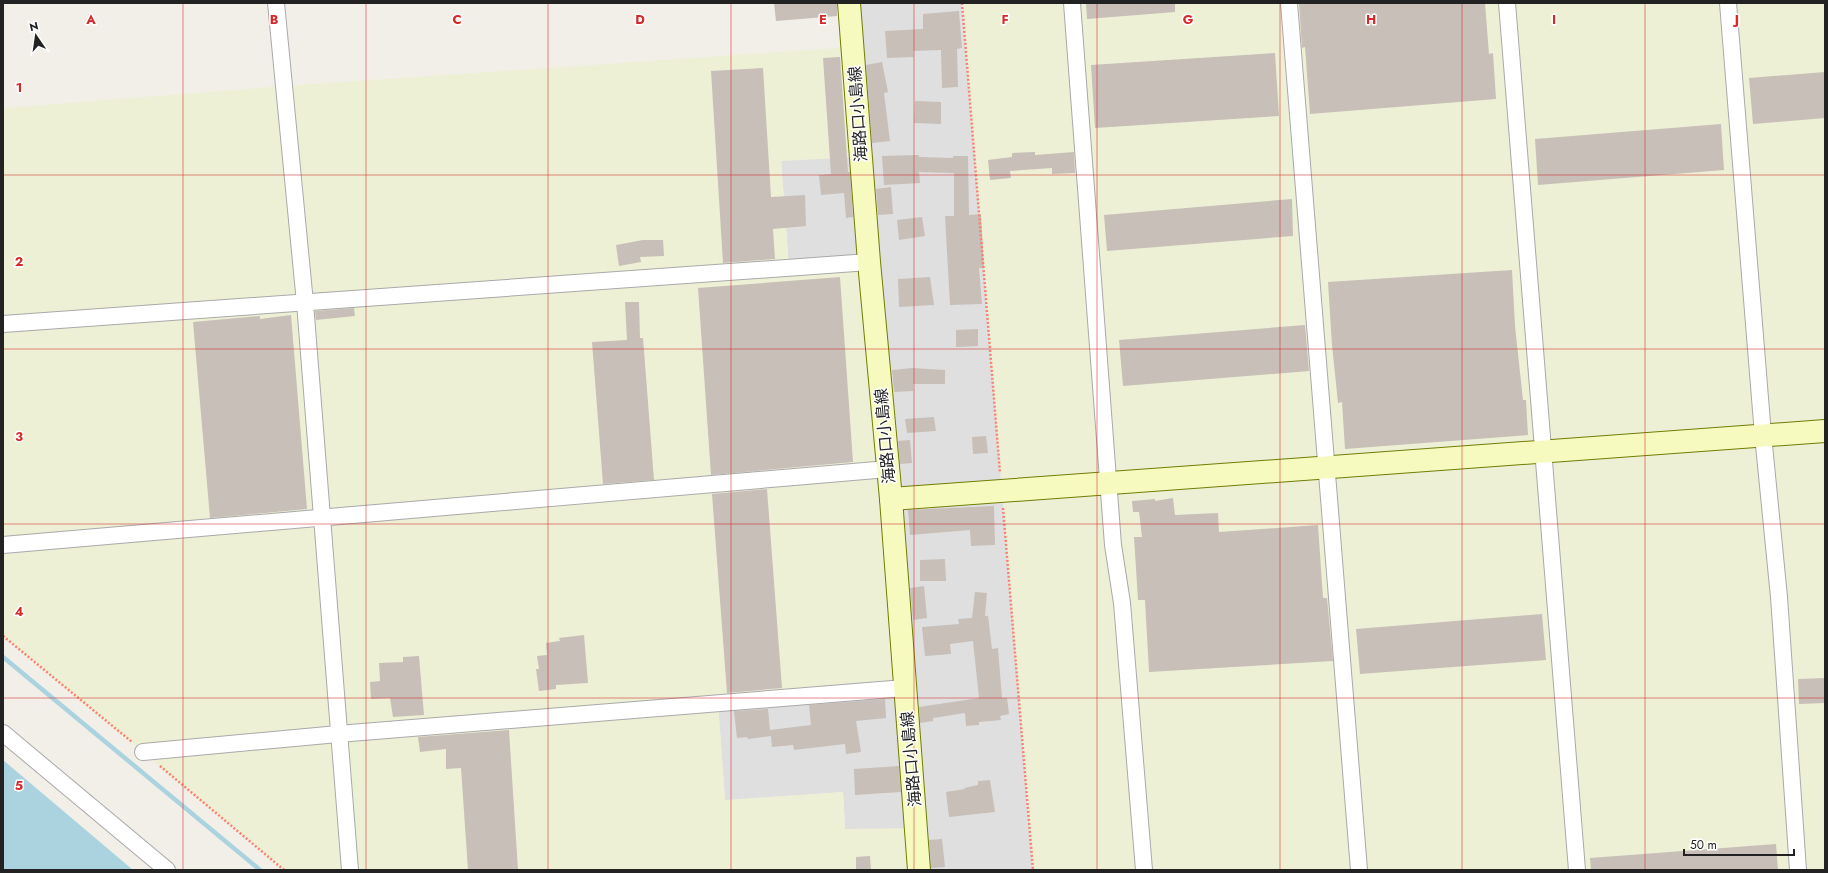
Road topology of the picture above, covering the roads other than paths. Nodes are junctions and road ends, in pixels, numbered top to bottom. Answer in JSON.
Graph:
{"nodes":[{"id":1,"x":276,"y":3,"type":"edge"},
{"id":2,"x":849,"y":3,"type":"edge"},
{"id":3,"x":1072,"y":3,"type":"edge"},
{"id":4,"x":1289,"y":3,"type":"edge"},
{"id":5,"x":1507,"y":3,"type":"edge"},
{"id":6,"x":1728,"y":3,"type":"edge"},
{"id":7,"x":869,"y":262,"type":"junction"},
{"id":8,"x":305,"y":303,"type":"junction"},
{"id":9,"x":3,"y":324,"type":"edge"},
{"id":10,"x":1825,"y":431,"type":"edge"},
{"id":11,"x":1763,"y":435,"type":"junction"},
{"id":12,"x":1543,"y":452,"type":"junction"},
{"id":13,"x":1327,"y":467,"type":"junction"},
{"id":14,"x":888,"y":469,"type":"junction"},
{"id":15,"x":1108,"y":482,"type":"junction"},
{"id":16,"x":891,"y":499,"type":"junction"},
{"id":17,"x":322,"y":517,"type":"junction"},
{"id":18,"x":3,"y":545,"type":"edge"},
{"id":19,"x":905,"y":688,"type":"junction"},
{"id":20,"x":3,"y":732,"type":"edge"},
{"id":21,"x":338,"y":734,"type":"junction"},
{"id":22,"x":143,"y":752,"type":"dead end"},
{"id":23,"x":167,"y":870,"type":"edge"},
{"id":24,"x":350,"y":870,"type":"edge"},
{"id":25,"x":919,"y":870,"type":"edge"},
{"id":26,"x":1144,"y":870,"type":"edge"},
{"id":27,"x":1359,"y":870,"type":"edge"},
{"id":28,"x":1577,"y":870,"type":"edge"},
{"id":29,"x":1798,"y":870,"type":"edge"}],
"edges":[{"from":1,"to":8,"type":"street"},
{"from":2,"to":7,"type":"street","name":"海路口小島線"},
{"from":3,"to":15,"type":"street"},
{"from":4,"to":13,"type":"street"},
{"from":5,"to":12,"type":"street"},
{"from":6,"to":11,"type":"street"},
{"from":7,"to":8,"type":"street"},
{"from":7,"to":14,"type":"street","name":"海路口小島線"},
{"from":8,"to":9,"type":"street"},
{"from":8,"to":17,"type":"street"},
{"from":10,"to":11,"type":"street"},
{"from":11,"to":12,"type":"street"},
{"from":11,"to":29,"type":"street"},
{"from":12,"to":13,"type":"street"},
{"from":12,"to":28,"type":"street"},
{"from":13,"to":15,"type":"street"},
{"from":13,"to":27,"type":"street"},
{"from":14,"to":16,"type":"street","name":"海路口小島線"},
{"from":14,"to":17,"type":"street"},
{"from":15,"to":16,"type":"street"},
{"from":15,"to":26,"type":"street"},
{"from":16,"to":19,"type":"street","name":"海路口小島線"},
{"from":17,"to":18,"type":"street"},
{"from":17,"to":21,"type":"street"},
{"from":19,"to":21,"type":"street"},
{"from":19,"to":25,"type":"street","name":"海路口小島線"},
{"from":20,"to":23,"type":"street"},
{"from":21,"to":22,"type":"street"},
{"from":21,"to":24,"type":"street"}]}
